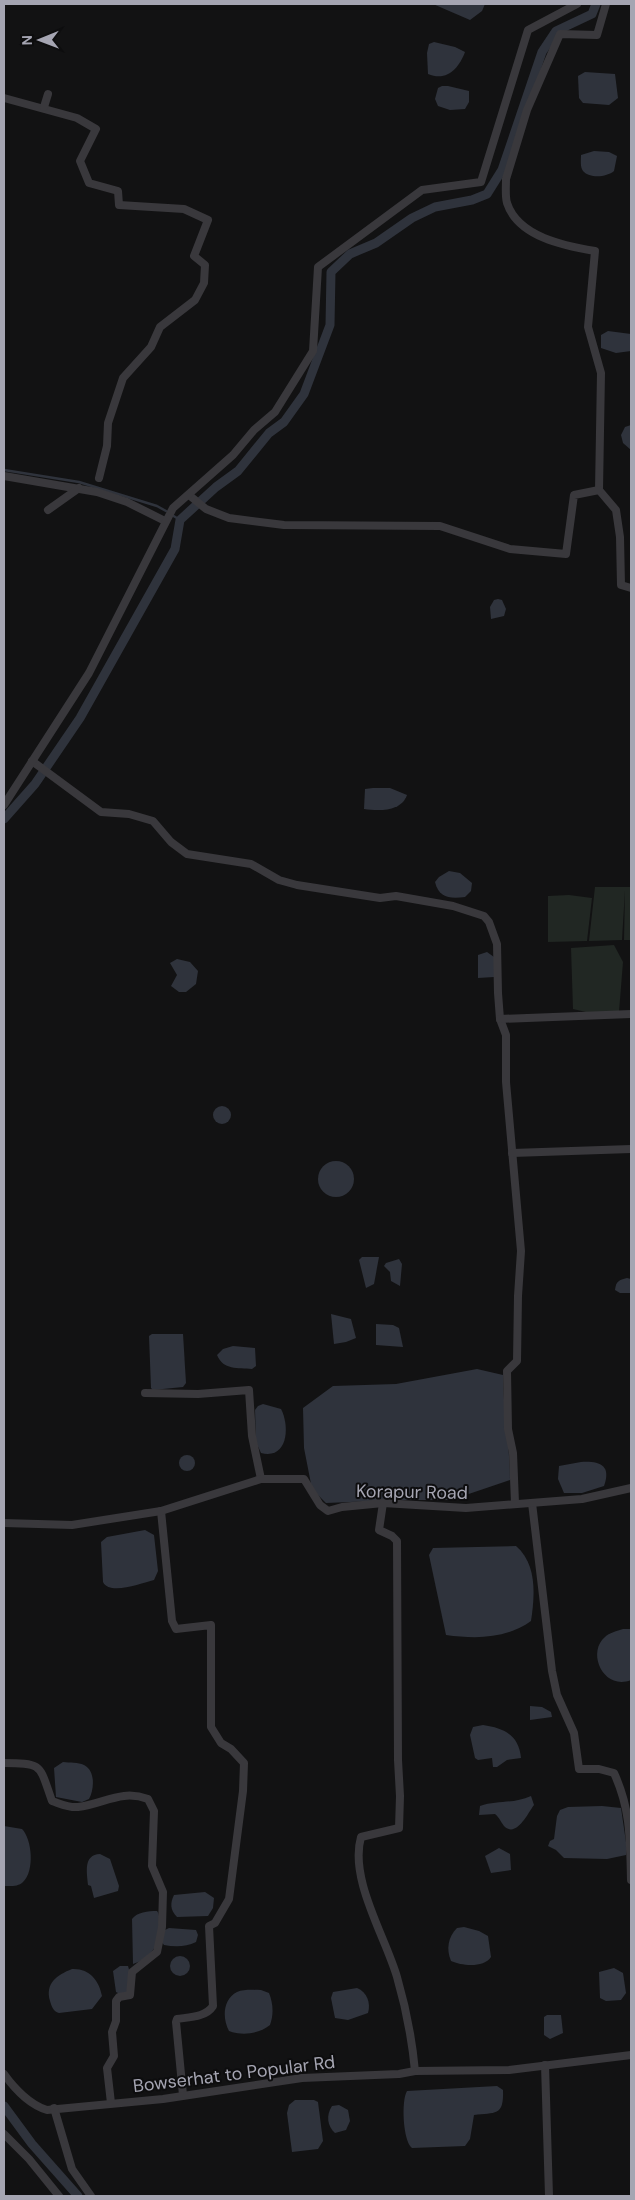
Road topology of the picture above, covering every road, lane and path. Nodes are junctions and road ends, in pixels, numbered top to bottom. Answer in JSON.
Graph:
{"nodes":[{"id":1,"x":577,"y":4,"type":"edge"},
{"id":2,"x":606,"y":4,"type":"edge"},
{"id":3,"x":48,"y":94,"type":"dead end"},
{"id":4,"x":4,"y":98,"type":"edge"},
{"id":5,"x":44,"y":107,"type":"junction"},
{"id":6,"x":4,"y":476,"type":"edge"},
{"id":7,"x":99,"y":478,"type":"dead end"},
{"id":8,"x":79,"y":488,"type":"junction"},
{"id":9,"x":599,"y":490,"type":"junction"},
{"id":10,"x":192,"y":497,"type":"junction"},
{"id":11,"x":48,"y":510,"type":"dead end"},
{"id":12,"x":165,"y":521,"type":"junction"},
{"id":13,"x":631,"y":588,"type":"edge"},
{"id":14,"x":32,"y":761,"type":"junction"},
{"id":15,"x":4,"y":805,"type":"edge"},
{"id":16,"x":631,"y":1014,"type":"edge"},
{"id":17,"x":500,"y":1019,"type":"junction"},
{"id":18,"x":631,"y":1149,"type":"edge"},
{"id":19,"x":512,"y":1154,"type":"junction"},
{"id":20,"x":145,"y":1393,"type":"dead end"},
{"id":21,"x":261,"y":1479,"type":"junction"},
{"id":22,"x":631,"y":1488,"type":"edge"},
{"id":23,"x":383,"y":1503,"type":"junction"},
{"id":24,"x":532,"y":1503,"type":"junction"},
{"id":25,"x":515,"y":1504,"type":"junction"},
{"id":26,"x":161,"y":1511,"type":"junction"},
{"id":27,"x":4,"y":1523,"type":"edge"},
{"id":28,"x":4,"y":1763,"type":"edge"},
{"id":29,"x":631,"y":1880,"type":"edge"},
{"id":30,"x":631,"y":2055,"type":"edge"},
{"id":31,"x":545,"y":2065,"type":"junction"},
{"id":32,"x":415,"y":2072,"type":"junction"},
{"id":33,"x":4,"y":2074,"type":"edge"},
{"id":34,"x":183,"y":2095,"type":"junction"},
{"id":35,"x":111,"y":2103,"type":"junction"},
{"id":36,"x":54,"y":2108,"type":"junction"},
{"id":37,"x":4,"y":2134,"type":"edge"},
{"id":38,"x":59,"y":2196,"type":"edge"},
{"id":39,"x":92,"y":2196,"type":"edge"},
{"id":40,"x":549,"y":2196,"type":"edge"}],
"edges":[{"from":1,"to":10,"type":"street"},
{"from":2,"to":9,"type":"street"},
{"from":3,"to":5,"type":"street"},
{"from":4,"to":5,"type":"street"},
{"from":5,"to":7,"type":"street"},
{"from":6,"to":8,"type":"street"},
{"from":8,"to":11,"type":"street"},
{"from":8,"to":12,"type":"street"},
{"from":9,"to":10,"type":"street"},
{"from":9,"to":13,"type":"street"},
{"from":10,"to":12,"type":"street"},
{"from":12,"to":14,"type":"street"},
{"from":14,"to":15,"type":"street"},
{"from":14,"to":17,"type":"street"},
{"from":16,"to":17,"type":"street"},
{"from":17,"to":19,"type":"street"},
{"from":18,"to":19,"type":"street"},
{"from":19,"to":25,"type":"street"},
{"from":20,"to":21,"type":"street"},
{"from":21,"to":23,"type":"street","name":"Korapur Road"},
{"from":21,"to":26,"type":"street","name":"Korapur Road"},
{"from":22,"to":24,"type":"street","name":"Korapur Road"},
{"from":23,"to":25,"type":"street","name":"Korapur Road"},
{"from":23,"to":32,"type":"street"},
{"from":24,"to":25,"type":"street","name":"Korapur Road"},
{"from":24,"to":29,"type":"street"},
{"from":26,"to":27,"type":"street","name":"Korapur Road"},
{"from":26,"to":34,"type":"street"},
{"from":28,"to":35,"type":"street"},
{"from":30,"to":31,"type":"street","name":"Bowserhat to Popular Rd"},
{"from":31,"to":32,"type":"street","name":"Bowserhat to Popular Rd"},
{"from":31,"to":40,"type":"street"},
{"from":32,"to":34,"type":"street","name":"Bowserhat to Popular Rd"},
{"from":33,"to":36,"type":"street","name":"Bowserhat to Popular Rd"},
{"from":34,"to":35,"type":"street","name":"Bowserhat to Popular Rd"},
{"from":35,"to":36,"type":"street","name":"Bowserhat to Popular Rd"},
{"from":36,"to":39,"type":"street"},
{"from":37,"to":38,"type":"street"}]}
